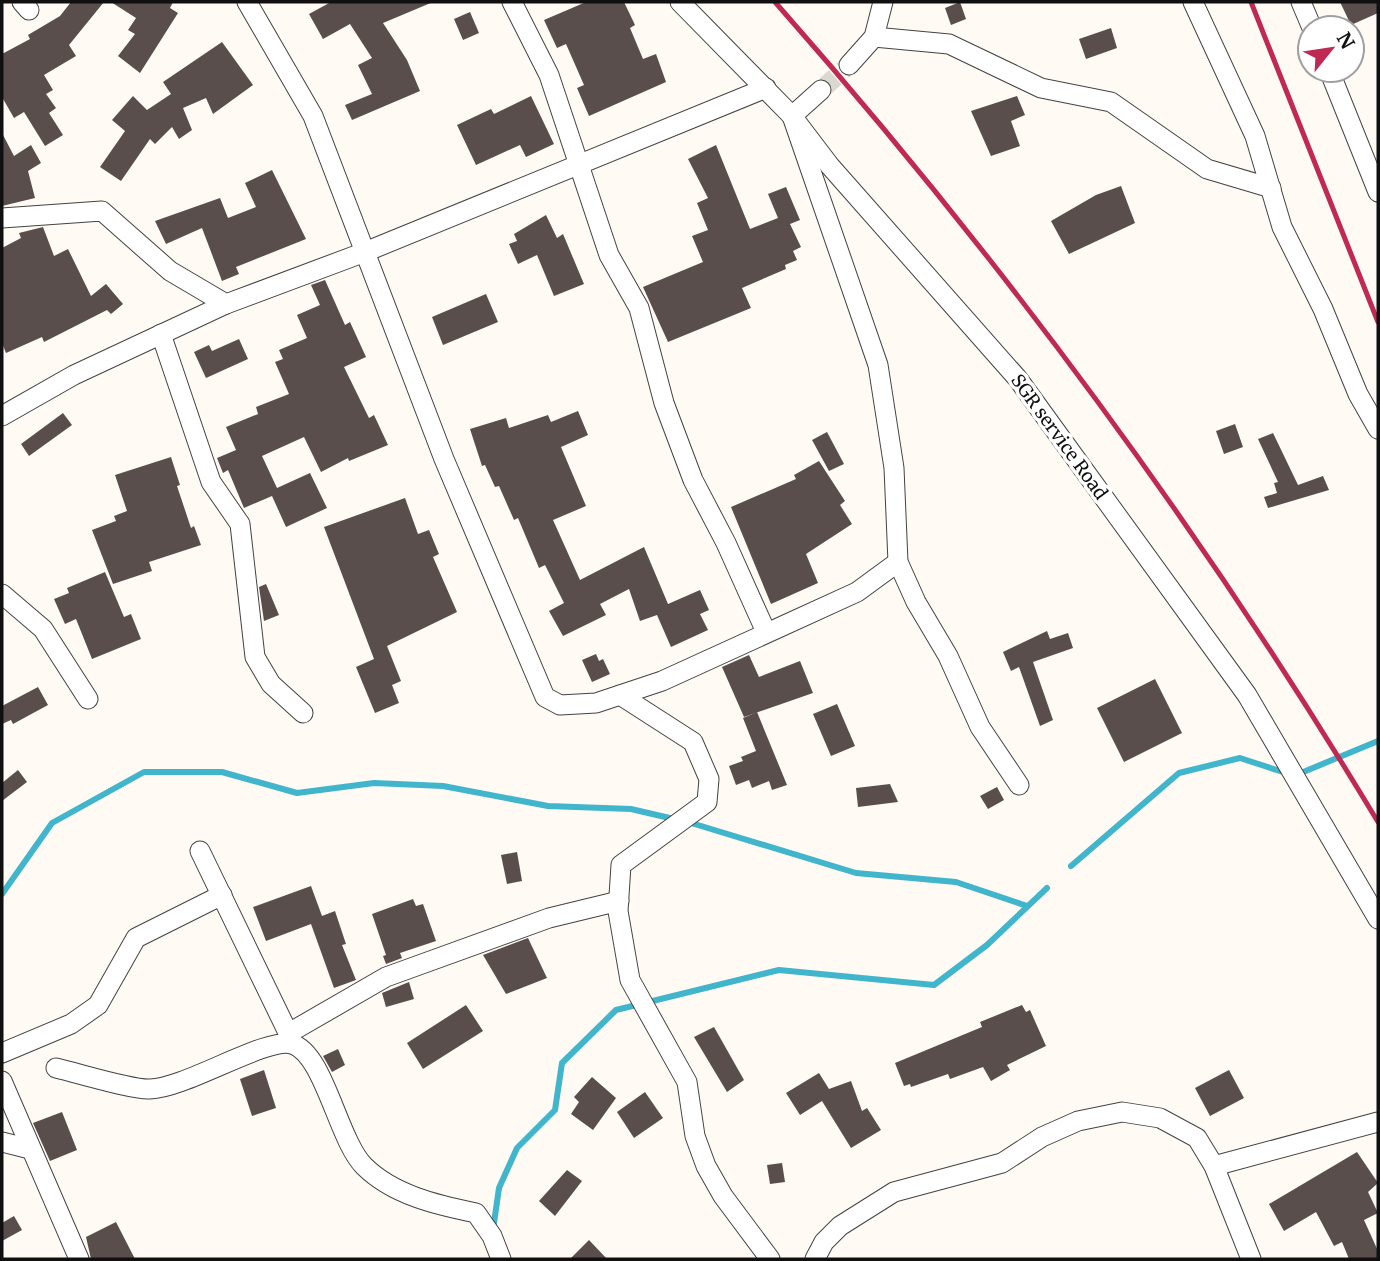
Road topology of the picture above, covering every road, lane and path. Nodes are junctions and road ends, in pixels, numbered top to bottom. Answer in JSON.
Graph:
{"nodes":[{"id":1,"x":247,"y":2,"type":"edge"},
{"id":2,"x":512,"y":2,"type":"edge"},
{"id":3,"x":680,"y":2,"type":"edge"},
{"id":4,"x":883,"y":2,"type":"edge"},
{"id":5,"x":1193,"y":2,"type":"edge"},
{"id":6,"x":874,"y":37,"type":"junction"},
{"id":7,"x":849,"y":65,"type":"tunnel mouth"},
{"id":8,"x":1335,"y":84,"type":"edge"},
{"id":9,"x":766,"y":88,"type":"junction"},
{"id":10,"x":821,"y":90,"type":"tunnel mouth"},
{"id":11,"x":792,"y":116,"type":"junction"},
{"id":12,"x":579,"y":162,"type":"junction"},
{"id":13,"x":1272,"y":188,"type":"junction"},
{"id":14,"x":1378,"y":192,"type":"edge"},
{"id":15,"x":2,"y":218,"type":"edge"},
{"id":16,"x":365,"y":252,"type":"junction"},
{"id":17,"x":226,"y":304,"type":"junction"},
{"id":18,"x":161,"y":334,"type":"junction"},
{"id":19,"x":2,"y":416,"type":"edge"},
{"id":20,"x":1378,"y":429,"type":"edge"},
{"id":21,"x":898,"y":562,"type":"junction"},
{"id":22,"x":2,"y":594,"type":"edge"},
{"id":23,"x":766,"y":632,"type":"junction"},
{"id":24,"x":620,"y":695,"type":"junction"},
{"id":25,"x":88,"y":699,"type":"dead end"},
{"id":26,"x":303,"y":713,"type":"dead end"},
{"id":27,"x":1019,"y":785,"type":"dead end"},
{"id":28,"x":200,"y":850,"type":"dead end"},
{"id":29,"x":222,"y":895,"type":"junction"},
{"id":30,"x":618,"y":901,"type":"junction"},
{"id":31,"x":1378,"y":919,"type":"edge"},
{"id":32,"x":291,"y":1039,"type":"junction"},
{"id":33,"x":2,"y":1053,"type":"edge"},
{"id":34,"x":56,"y":1068,"type":"dead end"},
{"id":35,"x":2,"y":1082,"type":"edge"},
{"id":36,"x":1378,"y":1122,"type":"edge"},
{"id":37,"x":2,"y":1142,"type":"edge"},
{"id":38,"x":30,"y":1149,"type":"junction"},
{"id":39,"x":1214,"y":1166,"type":"junction"},
{"id":40,"x":79,"y":1259,"type":"edge"},
{"id":41,"x":501,"y":1259,"type":"edge"},
{"id":42,"x":770,"y":1259,"type":"edge"},
{"id":43,"x":815,"y":1259,"type":"edge"},
{"id":44,"x":1251,"y":1259,"type":"edge"}],
"edges":[{"from":1,"to":16,"type":"street"},
{"from":2,"to":12,"type":"street"},
{"from":3,"to":9,"type":"street","name":"SGR service Road"},
{"from":4,"to":6,"type":"street"},
{"from":5,"to":13,"type":"street"},
{"from":6,"to":7,"type":"street"},
{"from":6,"to":13,"type":"street"},
{"from":8,"to":14,"type":"street"},
{"from":9,"to":11,"type":"street","name":"SGR service Road"},
{"from":9,"to":12,"type":"street"},
{"from":10,"to":11,"type":"street"},
{"from":11,"to":21,"type":"street"},
{"from":11,"to":31,"type":"street","name":"SGR service Road"},
{"from":12,"to":16,"type":"street"},
{"from":12,"to":23,"type":"street"},
{"from":13,"to":20,"type":"street"},
{"from":15,"to":17,"type":"street"},
{"from":16,"to":17,"type":"street"},
{"from":16,"to":24,"type":"street"},
{"from":17,"to":18,"type":"street"},
{"from":18,"to":19,"type":"street"},
{"from":18,"to":26,"type":"street"},
{"from":21,"to":23,"type":"street"},
{"from":21,"to":27,"type":"street"},
{"from":22,"to":25,"type":"street"},
{"from":23,"to":24,"type":"street"},
{"from":24,"to":30,"type":"street"},
{"from":28,"to":29,"type":"street"},
{"from":29,"to":32,"type":"street"},
{"from":29,"to":33,"type":"street"},
{"from":30,"to":32,"type":"street"},
{"from":30,"to":42,"type":"street"},
{"from":32,"to":34,"type":"street"},
{"from":32,"to":41,"type":"street"},
{"from":35,"to":38,"type":"street"},
{"from":36,"to":39,"type":"street"},
{"from":37,"to":38,"type":"street"},
{"from":38,"to":40,"type":"street"},
{"from":39,"to":43,"type":"street"},
{"from":39,"to":44,"type":"street"}]}
